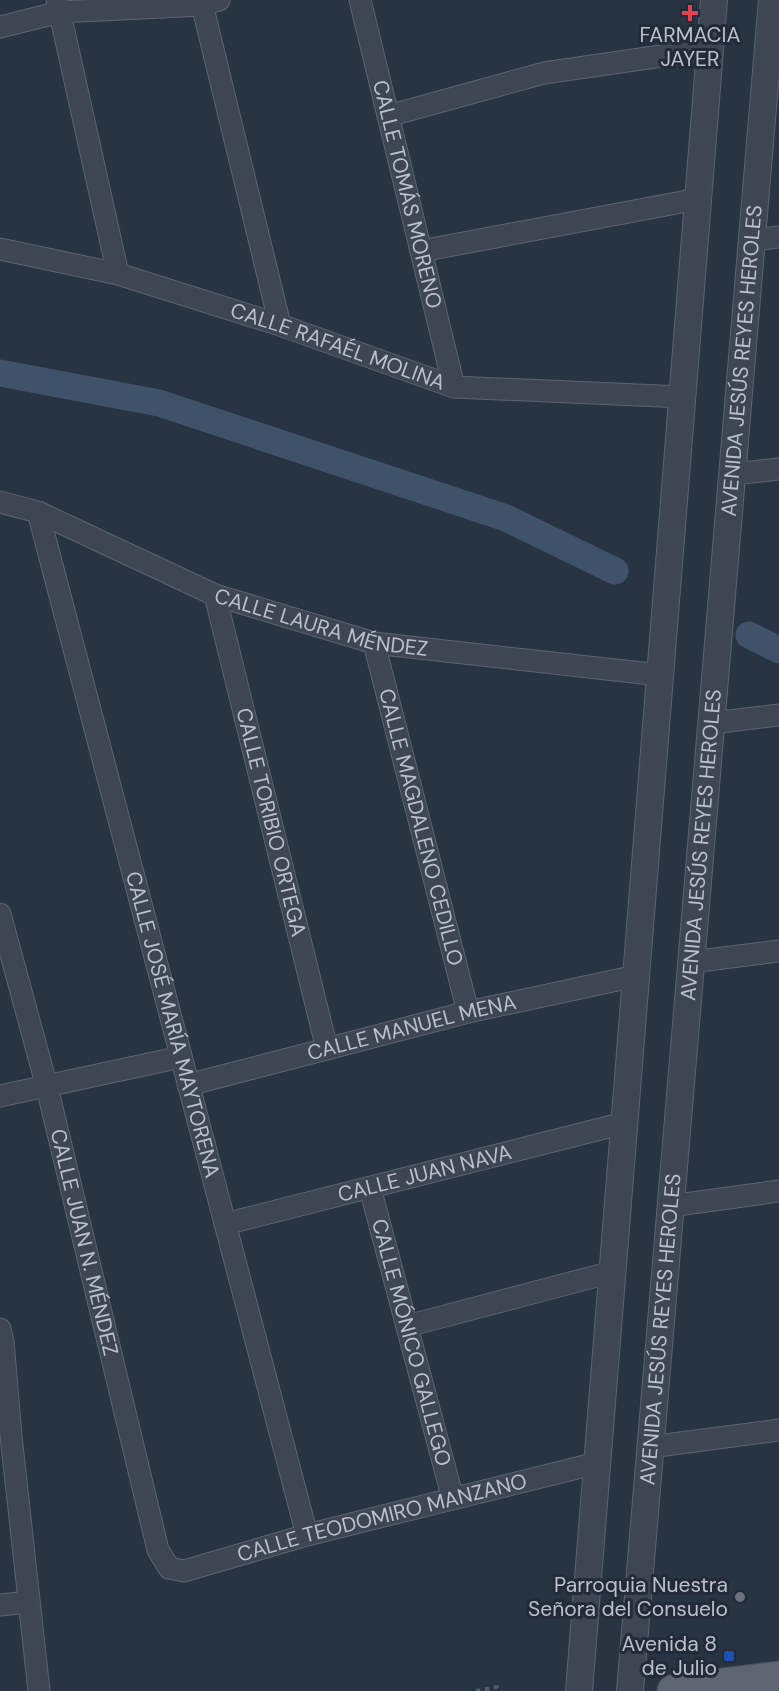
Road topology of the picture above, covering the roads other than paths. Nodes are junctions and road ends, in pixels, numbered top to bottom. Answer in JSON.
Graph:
{"nodes":[{"id":1,"x":360,"y":0,"type":"edge"},
{"id":2,"x":714,"y":0,"type":"edge"},
{"id":3,"x":772,"y":0,"type":"edge"},
{"id":4,"x":207,"y":2,"type":"edge"},
{"id":5,"x":59,"y":6,"type":"edge"},
{"id":6,"x":0,"y":27,"type":"edge"},
{"id":7,"x":711,"y":50,"type":"junction"},
{"id":8,"x":388,"y":116,"type":"junction"},
{"id":9,"x":698,"y":199,"type":"junction"},
{"id":10,"x":779,"y":237,"type":"edge"},
{"id":11,"x":753,"y":240,"type":"junction"},
{"id":12,"x":0,"y":249,"type":"edge"},
{"id":13,"x":421,"y":251,"type":"junction"},
{"id":14,"x":118,"y":274,"type":"junction"},
{"id":15,"x":280,"y":325,"type":"junction"},
{"id":16,"x":454,"y":387,"type":"junction"},
{"id":17,"x":683,"y":397,"type":"junction"},
{"id":18,"x":779,"y":469,"type":"edge"},
{"id":19,"x":733,"y":474,"type":"junction"},
{"id":20,"x":0,"y":502,"type":"edge"},
{"id":21,"x":38,"y":512,"type":"junction"},
{"id":22,"x":215,"y":595,"type":"junction"},
{"id":23,"x":374,"y":643,"type":"junction"},
{"id":24,"x":660,"y":675,"type":"junction"},
{"id":25,"x":779,"y":715,"type":"edge"},
{"id":26,"x":712,"y":723,"type":"junction"},
{"id":27,"x":0,"y":914,"type":"edge"},
{"id":28,"x":779,"y":951,"type":"edge"},
{"id":29,"x":691,"y":962,"type":"junction"},
{"id":30,"x":636,"y":976,"type":"junction"},
{"id":31,"x":468,"y":1012,"type":"junction"},
{"id":32,"x":327,"y":1049,"type":"junction"},
{"id":33,"x":181,"y":1057,"type":"junction"},
{"id":34,"x":188,"y":1085,"type":"junction"},
{"id":35,"x":47,"y":1087,"type":"junction"},
{"id":36,"x":0,"y":1096,"type":"edge"},
{"id":37,"x":624,"y":1123,"type":"junction"},
{"id":38,"x":370,"y":1188,"type":"junction"},
{"id":39,"x":779,"y":1191,"type":"edge"},
{"id":40,"x":670,"y":1206,"type":"junction"},
{"id":41,"x":225,"y":1224,"type":"junction"},
{"id":42,"x":612,"y":1272,"type":"junction"},
{"id":43,"x":407,"y":1326,"type":"junction"},
{"id":44,"x":0,"y":1329,"type":"edge"},
{"id":45,"x":779,"y":1430,"type":"edge"},
{"id":46,"x":5,"y":1437,"type":"edge"},
{"id":47,"x":650,"y":1447,"type":"junction"},
{"id":48,"x":597,"y":1463,"type":"junction"},
{"id":49,"x":453,"y":1499,"type":"junction"},
{"id":50,"x":307,"y":1535,"type":"junction"},
{"id":51,"x":169,"y":1568,"type":"joint"},
{"id":52,"x":29,"y":1602,"type":"junction"},
{"id":53,"x":0,"y":1605,"type":"edge"},
{"id":54,"x":779,"y":1678,"type":"edge"},
{"id":55,"x":39,"y":1691,"type":"edge"},
{"id":56,"x":579,"y":1691,"type":"edge"},
{"id":57,"x":630,"y":1691,"type":"edge"},
{"id":58,"x":675,"y":1691,"type":"edge"}],
"edges":[{"from":1,"to":8,"type":"street","name":"CALLE TOMÁS MORENO"},
{"from":2,"to":7,"type":"street"},
{"from":3,"to":11,"type":"street","name":"AVENIDA JESÚS REYES HEROLES"},
{"from":4,"to":5,"type":"street"},
{"from":4,"to":15,"type":"street"},
{"from":5,"to":6,"type":"street"},
{"from":5,"to":14,"type":"street"},
{"from":7,"to":8,"type":"street"},
{"from":7,"to":9,"type":"street"},
{"from":8,"to":13,"type":"street","name":"CALLE TOMÁS MORENO"},
{"from":9,"to":13,"type":"street"},
{"from":9,"to":17,"type":"street"},
{"from":10,"to":11,"type":"street"},
{"from":11,"to":19,"type":"street","name":"AVENIDA JESÚS REYES HEROLES"},
{"from":12,"to":14,"type":"street","name":"CALLE RAFAÉL MOLINA"},
{"from":13,"to":16,"type":"street","name":"CALLE TOMÁS MORENO"},
{"from":14,"to":15,"type":"street","name":"CALLE RAFAÉL MOLINA"},
{"from":15,"to":16,"type":"street","name":"CALLE RAFAÉL MOLINA"},
{"from":16,"to":17,"type":"street","name":"CALLE RAFAÉL MOLINA"},
{"from":17,"to":24,"type":"street"},
{"from":18,"to":19,"type":"street"},
{"from":19,"to":26,"type":"street","name":"AVENIDA JESÚS REYES HEROLES"},
{"from":20,"to":21,"type":"street","name":"CALLE LAURA MÉNDEZ"},
{"from":21,"to":22,"type":"street","name":"CALLE LAURA MÉNDEZ"},
{"from":21,"to":33,"type":"street","name":"CALLE JOSÉ MARÍA MAYTORENA"},
{"from":22,"to":23,"type":"street","name":"CALLE LAURA MÉNDEZ"},
{"from":22,"to":32,"type":"street","name":"CALLE TORIBIO ORTEGA"},
{"from":23,"to":24,"type":"street","name":"CALLE LAURA MÉNDEZ"},
{"from":23,"to":31,"type":"street","name":"CALLE MAGDALENO CEDILLO"},
{"from":24,"to":30,"type":"street"},
{"from":25,"to":26,"type":"street"},
{"from":26,"to":29,"type":"street","name":"AVENIDA JESÚS REYES HEROLES"},
{"from":27,"to":35,"type":"street","name":"CALLE JUAN N. MÉNDEZ"},
{"from":28,"to":29,"type":"street"},
{"from":29,"to":40,"type":"street","name":"AVENIDA JESÚS REYES HEROLES"},
{"from":30,"to":31,"type":"street","name":"CALLE MANUEL MENA"},
{"from":30,"to":37,"type":"street"},
{"from":31,"to":32,"type":"street","name":"CALLE MANUEL MENA"},
{"from":32,"to":34,"type":"street","name":"CALLE MANUEL MENA"},
{"from":33,"to":34,"type":"street","name":"CALLE JOSÉ MARÍA MAYTORENA"},
{"from":33,"to":35,"type":"street"},
{"from":34,"to":41,"type":"street","name":"CALLE JOSÉ MARÍA MAYTORENA"},
{"from":35,"to":36,"type":"street"},
{"from":35,"to":51,"type":"street","name":"CALLE JUAN N. MÉNDEZ"},
{"from":37,"to":38,"type":"street","name":"CALLE JUAN NAVA"},
{"from":37,"to":42,"type":"street"},
{"from":38,"to":41,"type":"street","name":"CALLE JUAN NAVA"},
{"from":38,"to":43,"type":"street","name":"CALLE MÓNICO GALLEGO"},
{"from":39,"to":40,"type":"street"},
{"from":40,"to":47,"type":"street","name":"AVENIDA JESÚS REYES HEROLES"},
{"from":41,"to":50,"type":"street","name":"CALLE JOSÉ MARÍA MAYTORENA"},
{"from":42,"to":43,"type":"street"},
{"from":42,"to":48,"type":"street"},
{"from":43,"to":49,"type":"street","name":"CALLE MÓNICO GALLEGO"},
{"from":44,"to":46,"type":"street"},
{"from":45,"to":47,"type":"street"},
{"from":46,"to":52,"type":"street"},
{"from":47,"to":57,"type":"street","name":"AVENIDA JESÚS REYES HEROLES"},
{"from":48,"to":49,"type":"street","name":"CALLE TEODOMIRO MANZANO"},
{"from":48,"to":56,"type":"street"},
{"from":49,"to":50,"type":"street","name":"CALLE TEODOMIRO MANZANO"},
{"from":50,"to":51,"type":"street","name":"CALLE TEODOMIRO MANZANO"},
{"from":52,"to":53,"type":"street"},
{"from":52,"to":55,"type":"street"},
{"from":54,"to":58,"type":"main road"}]}
